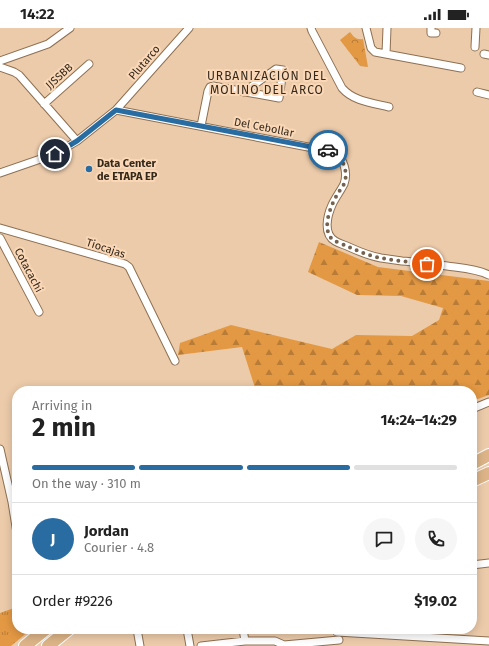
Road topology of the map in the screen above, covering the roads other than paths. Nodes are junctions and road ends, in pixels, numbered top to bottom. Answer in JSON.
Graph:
{"nodes":[{"id":1,"x":70,"y":28,"type":"edge"},
{"id":2,"x":188,"y":28,"type":"edge"},
{"id":3,"x":311,"y":28,"type":"edge"},
{"id":4,"x":366,"y":28,"type":"edge"},
{"id":5,"x":387,"y":28,"type":"edge"},
{"id":6,"x":476,"y":28,"type":"edge"},
{"id":7,"x":475,"y":47,"type":"dead end"},
{"id":8,"x":386,"y":54,"type":"junction"},
{"id":9,"x":0,"y":61,"type":"edge"},
{"id":10,"x":89,"y":64,"type":"dead end"},
{"id":11,"x":0,"y":67,"type":"edge"},
{"id":12,"x":461,"y":68,"type":"dead end"},
{"id":13,"x":244,"y":92,"type":"junction"},
{"id":14,"x":476,"y":92,"type":"dead end"},
{"id":15,"x":489,"y":95,"type":"edge"},
{"id":16,"x":44,"y":104,"type":"junction"},
{"id":17,"x":389,"y":106,"type":"dead end"},
{"id":18,"x":116,"y":110,"type":"junction"},
{"id":19,"x":200,"y":126,"type":"junction"},
{"id":20,"x":77,"y":141,"type":"junction"},
{"id":21,"x":0,"y":173,"type":"edge"},
{"id":22,"x":0,"y":228,"type":"edge"},
{"id":23,"x":0,"y":238,"type":"edge"},
{"id":24,"x":489,"y":275,"type":"edge"},
{"id":25,"x":39,"y":312,"type":"dead end"},
{"id":26,"x":175,"y":361,"type":"dead end"},
{"id":27,"x":489,"y":402,"type":"edge"},
{"id":28,"x":477,"y":407,"type":"edge"},
{"id":29,"x":0,"y":451,"type":"edge"},
{"id":30,"x":489,"y":455,"type":"edge"},
{"id":31,"x":477,"y":461,"type":"edge"},
{"id":32,"x":489,"y":473,"type":"edge"},
{"id":33,"x":477,"y":479,"type":"edge"},
{"id":34,"x":12,"y":495,"type":"edge"},
{"id":35,"x":489,"y":563,"type":"edge"},
{"id":36,"x":477,"y":564,"type":"edge"},
{"id":37,"x":34,"y":634,"type":"edge"},
{"id":38,"x":63,"y":634,"type":"edge"},
{"id":39,"x":138,"y":634,"type":"edge"},
{"id":40,"x":188,"y":634,"type":"edge"},
{"id":41,"x":244,"y":634,"type":"edge"},
{"id":42,"x":427,"y":634,"type":"edge"},
{"id":43,"x":245,"y":641,"type":"junction"},
{"id":44,"x":489,"y":641,"type":"edge"},
{"id":45,"x":339,"y":643,"type":"edge"},
{"id":46,"x":284,"y":645,"type":"edge"},
{"id":47,"x":25,"y":646,"type":"edge"},
{"id":48,"x":48,"y":646,"type":"edge"},
{"id":49,"x":140,"y":646,"type":"edge"},
{"id":50,"x":190,"y":646,"type":"edge"},
{"id":51,"x":201,"y":646,"type":"edge"}],
"edges":[{"from":1,"to":9,"type":"street"},
{"from":2,"to":18,"type":"street","name":"Plutarco"},
{"from":3,"to":17,"type":"street"},
{"from":4,"to":8,"type":"street"},
{"from":5,"to":8,"type":"street"},
{"from":6,"to":7,"type":"street"},
{"from":8,"to":12,"type":"street"},
{"from":10,"to":16,"type":"street","name":"JJSSBB"},
{"from":11,"to":16,"type":"street"},
{"from":13,"to":13,"type":"street"},
{"from":13,"to":19,"type":"street"},
{"from":14,"to":15,"type":"street"},
{"from":16,"to":20,"type":"street"},
{"from":18,"to":19,"type":"street","name":"Del Cebollar"},
{"from":18,"to":20,"type":"street"},
{"from":19,"to":24,"type":"street","name":"Del Cebollar"},
{"from":20,"to":21,"type":"street"},
{"from":22,"to":26,"type":"street","name":"Tiocajas"},
{"from":23,"to":25,"type":"street","name":"Cotacachi"},
{"from":27,"to":28,"type":"street"},
{"from":29,"to":34,"type":"street"},
{"from":30,"to":31,"type":"main road"},
{"from":32,"to":33,"type":"main road"},
{"from":35,"to":36,"type":"street"},
{"from":37,"to":47,"type":"main road"},
{"from":38,"to":48,"type":"main road"},
{"from":39,"to":49,"type":"street"},
{"from":40,"to":50,"type":"street"},
{"from":41,"to":43,"type":"street"},
{"from":42,"to":44,"type":"street"},
{"from":43,"to":46,"type":"street"},
{"from":43,"to":51,"type":"street"},
{"from":45,"to":46,"type":"street"}]}
